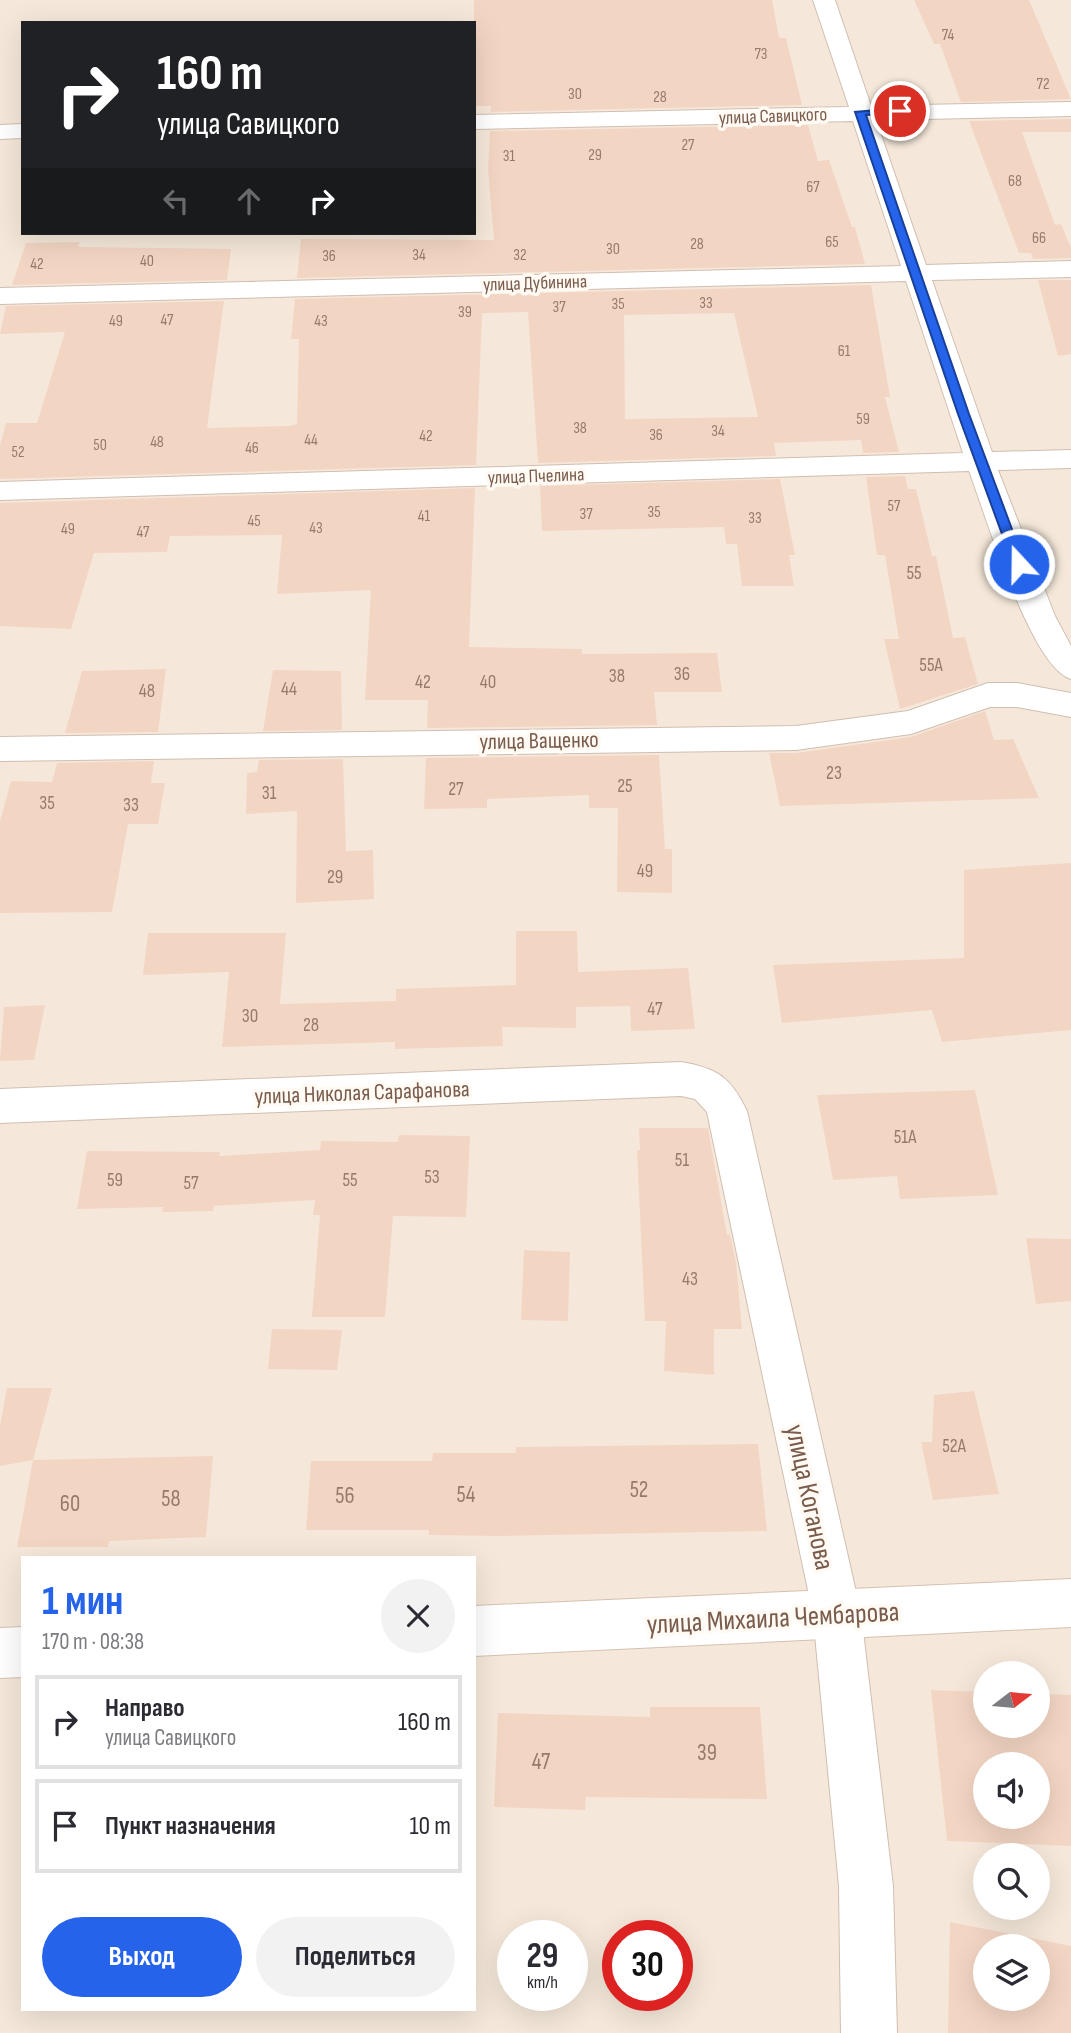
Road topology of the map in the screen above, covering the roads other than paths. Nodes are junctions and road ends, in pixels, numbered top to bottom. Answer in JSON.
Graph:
{"nodes":[{"id":1,"x":824,"y":0,"type":"edge"},
{"id":2,"x":1071,"y":109,"type":"edge"},
{"id":3,"x":860,"y":112,"type":"junction"},
{"id":4,"x":476,"y":122,"type":"edge"},
{"id":5,"x":21,"y":131,"type":"edge"},
{"id":6,"x":0,"y":132,"type":"edge"},
{"id":7,"x":1071,"y":269,"type":"edge"},
{"id":8,"x":914,"y":272,"type":"junction"},
{"id":9,"x":0,"y":296,"type":"edge"},
{"id":10,"x":1071,"y":459,"type":"edge"},
{"id":11,"x":980,"y":461,"type":"junction"},
{"id":12,"x":0,"y":491,"type":"edge"},
{"id":13,"x":1071,"y":668,"type":"edge"},
{"id":14,"x":1071,"y":705,"type":"edge"},
{"id":15,"x":0,"y":749,"type":"edge"},
{"id":16,"x":719,"y":1094,"type":"joint"},
{"id":17,"x":0,"y":1106,"type":"edge"},
{"id":18,"x":1071,"y":1603,"type":"edge"},
{"id":19,"x":837,"y":1614,"type":"junction"},
{"id":20,"x":476,"y":1631,"type":"edge"},
{"id":21,"x":21,"y":1652,"type":"edge"},
{"id":22,"x":0,"y":1653,"type":"edge"},
{"id":23,"x":869,"y":2033,"type":"edge"}],
"edges":[{"from":1,"to":3,"type":"street"},
{"from":2,"to":3,"type":"street","name":"улица Савицкого"},
{"from":3,"to":4,"type":"street","name":"улица Савицкого"},
{"from":3,"to":8,"type":"street"},
{"from":5,"to":6,"type":"street"},
{"from":7,"to":8,"type":"street","name":"улица Дубинина"},
{"from":8,"to":9,"type":"street","name":"улица Дубинина"},
{"from":8,"to":11,"type":"street"},
{"from":10,"to":11,"type":"street","name":"улица Пчелина"},
{"from":11,"to":12,"type":"street","name":"улица Пчелина"},
{"from":11,"to":13,"type":"street"},
{"from":14,"to":15,"type":"street","name":"улица Ващенко"},
{"from":16,"to":17,"type":"street","name":"улица Николая Сарафанова"},
{"from":16,"to":19,"type":"street","name":"улица Коганова"},
{"from":18,"to":19,"type":"street","name":"улица Михаила Чембарова"},
{"from":19,"to":20,"type":"street","name":"улица Михаила Чембарова"},
{"from":19,"to":23,"type":"street","name":"улица Коганова"},
{"from":21,"to":22,"type":"street"}]}
